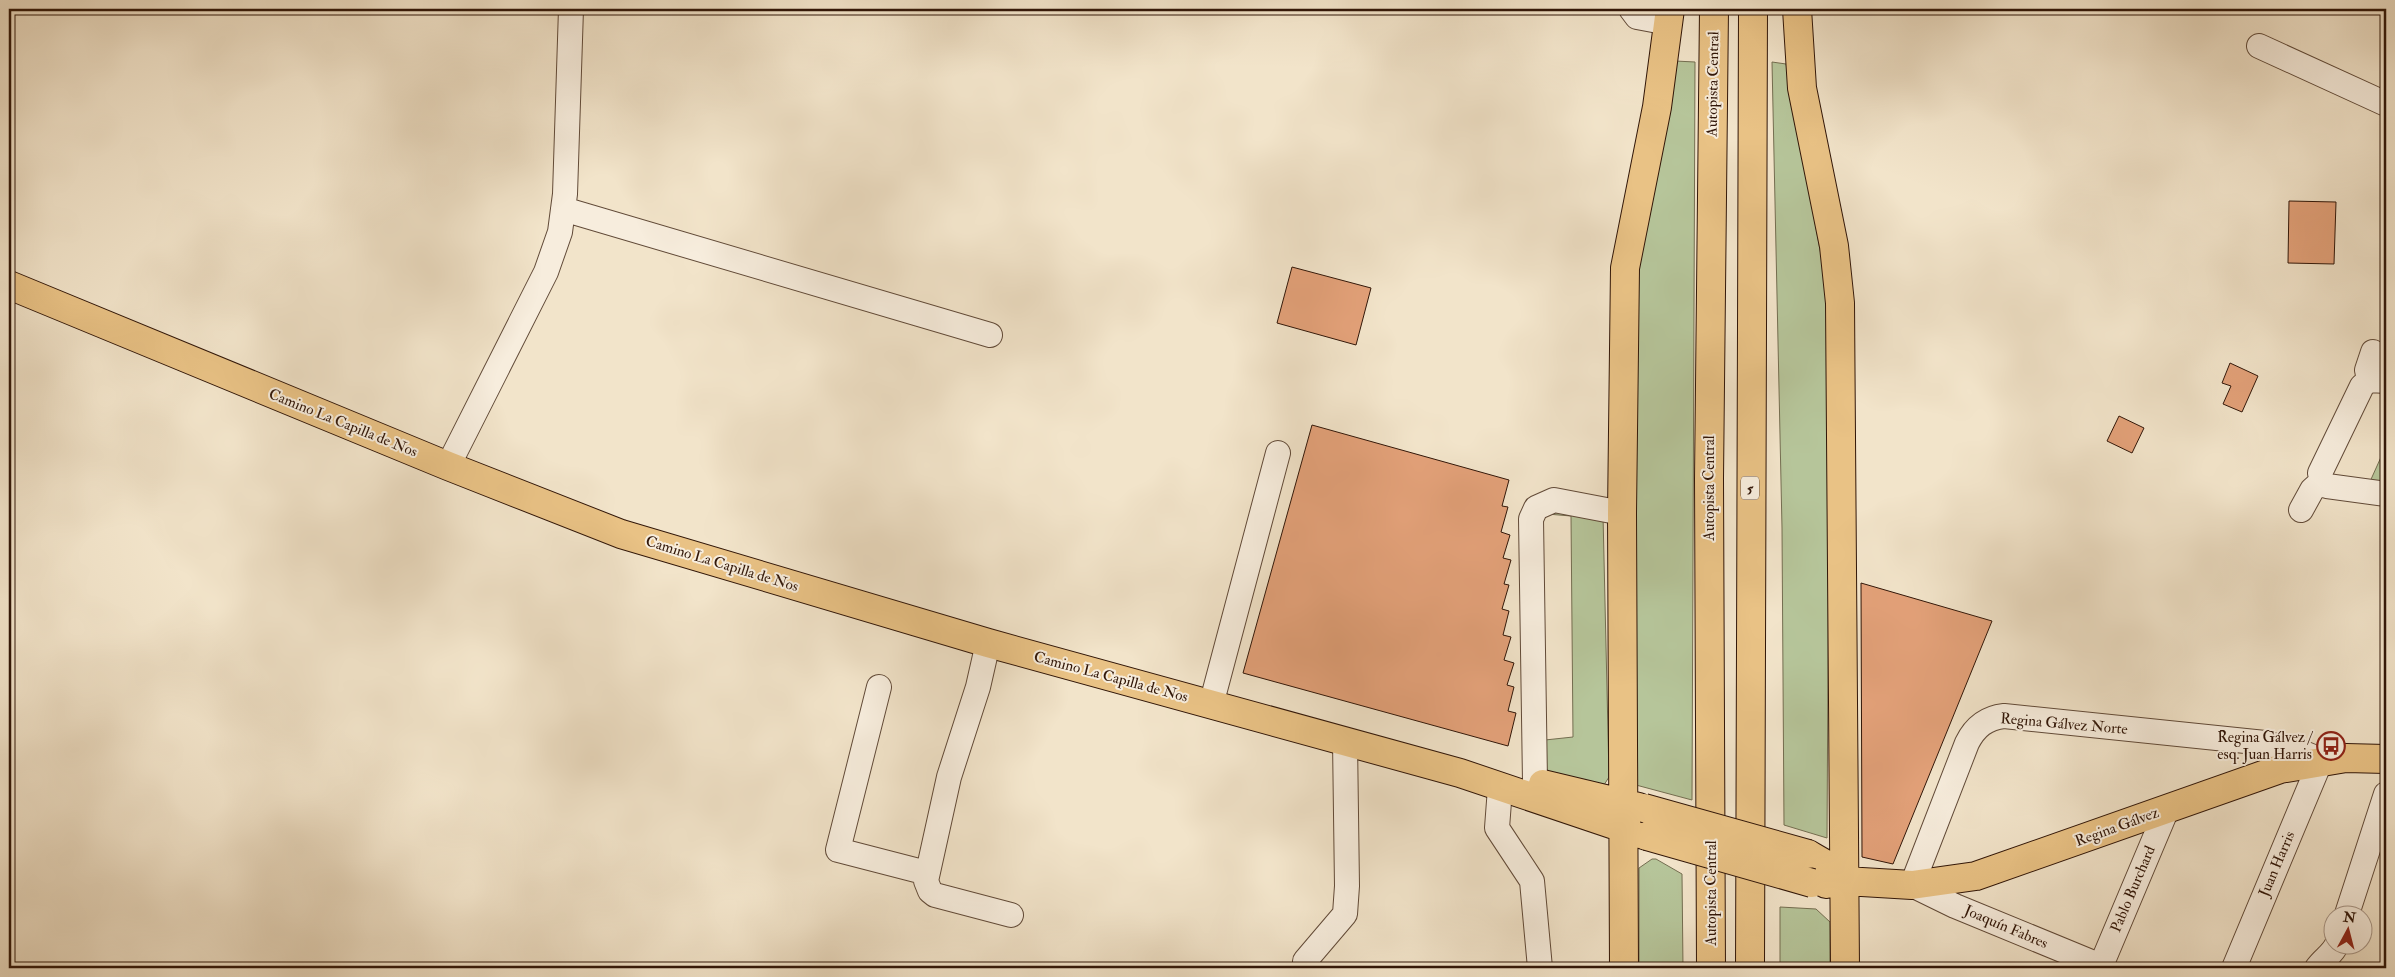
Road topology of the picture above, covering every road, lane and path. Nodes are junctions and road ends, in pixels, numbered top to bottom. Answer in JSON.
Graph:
{"nodes":[{"id":1,"x":572,"y":9,"type":"edge"},
{"id":2,"x":1631,"y":9,"type":"edge"},
{"id":3,"x":1714,"y":9,"type":"edge"},
{"id":4,"x":1753,"y":9,"type":"edge"},
{"id":5,"x":1798,"y":9,"type":"edge"},
{"id":6,"x":1669,"y":16,"type":"edge"},
{"id":7,"x":2259,"y":46,"type":"dead end"},
{"id":8,"x":2386,"y":104,"type":"edge"},
{"id":9,"x":563,"y":210,"type":"junction"},
{"id":10,"x":9,"y":285,"type":"edge"},
{"id":11,"x":990,"y":335,"type":"dead end"},
{"id":12,"x":2372,"y":352,"type":"dead end"},
{"id":13,"x":2378,"y":381,"type":"edge"},
{"id":14,"x":1278,"y":453,"type":"dead end"},
{"id":15,"x":448,"y":466,"type":"junction"},
{"id":16,"x":2322,"y":481,"type":"junction"},
{"id":17,"x":2386,"y":494,"type":"edge"},
{"id":18,"x":2301,"y":510,"type":"dead end"},
{"id":19,"x":1622,"y":513,"type":"junction"},
{"id":20,"x":988,"y":643,"type":"junction"},
{"id":21,"x":879,"y":686,"type":"dead end"},
{"id":22,"x":1211,"y":705,"type":"junction"},
{"id":23,"x":1344,"y":741,"type":"junction"},
{"id":24,"x":2386,"y":759,"type":"edge"},
{"id":25,"x":2321,"y":760,"type":"junction"},
{"id":26,"x":1460,"y":773,"type":"junction"},
{"id":27,"x":1535,"y":782,"type":"junction"},
{"id":28,"x":1500,"y":788,"type":"junction"},
{"id":29,"x":2386,"y":794,"type":"edge"},
{"id":30,"x":2167,"y":809,"type":"junction"},
{"id":31,"x":1634,"y":819,"type":"junction"},
{"id":32,"x":928,"y":873,"type":"junction"},
{"id":33,"x":1845,"y":881,"type":"junction"},
{"id":34,"x":1912,"y":884,"type":"junction"},
{"id":35,"x":2350,"y":904,"type":"edge"},
{"id":36,"x":1011,"y":915,"type":"dead end"},
{"id":37,"x":2331,"y":954,"type":"edge"},
{"id":38,"x":1305,"y":961,"type":"dead end"},
{"id":39,"x":2100,"y":967,"type":"edge"},
{"id":40,"x":1540,"y":968,"type":"edge"},
{"id":41,"x":1624,"y":968,"type":"edge"},
{"id":42,"x":1711,"y":968,"type":"edge"},
{"id":43,"x":1750,"y":968,"type":"edge"},
{"id":44,"x":1845,"y":968,"type":"edge"},
{"id":45,"x":2234,"y":968,"type":"edge"},
{"id":46,"x":2317,"y":968,"type":"edge"}],
"edges":[{"from":1,"to":9,"type":"street"},
{"from":2,"to":6,"type":"street"},
{"from":3,"to":42,"type":"main road","name":"Autopista Central"},
{"from":4,"to":43,"type":"main road","number":"5"},
{"from":5,"to":33,"type":"main road"},
{"from":6,"to":19,"type":"main road"},
{"from":7,"to":8,"type":"street"},
{"from":9,"to":11,"type":"street"},
{"from":9,"to":15,"type":"street"},
{"from":10,"to":15,"type":"main road","name":"Camino La Capilla de Nos"},
{"from":12,"to":13,"type":"street"},
{"from":13,"to":16,"type":"street"},
{"from":14,"to":22,"type":"street"},
{"from":15,"to":20,"type":"main road","name":"Camino La Capilla de Nos"},
{"from":16,"to":17,"type":"street"},
{"from":16,"to":18,"type":"street"},
{"from":19,"to":27,"type":"street"},
{"from":19,"to":31,"type":"main road"},
{"from":20,"to":22,"type":"main road","name":"Camino La Capilla de Nos"},
{"from":20,"to":32,"type":"street"},
{"from":21,"to":32,"type":"street"},
{"from":22,"to":23,"type":"main road","name":"Camino La Capilla de Nos"},
{"from":23,"to":26,"type":"main road","name":"Camino La Capilla de Nos"},
{"from":23,"to":38,"type":"street"},
{"from":24,"to":25,"type":"main road","name":"Regina Gálvez"},
{"from":25,"to":30,"type":"main road","name":"Regina Gálvez"},
{"from":25,"to":34,"type":"street","name":"Regina Gálvez Norte"},
{"from":25,"to":45,"type":"street","name":"Juan Harris"},
{"from":26,"to":27,"type":"main road","name":"Camino La Capilla de Nos"},
{"from":26,"to":28,"type":"main road","name":"Camino La Capilla de Nos"},
{"from":27,"to":31,"type":"main road","name":"Camino La Capilla de Nos"},
{"from":28,"to":31,"type":"main road","name":"Camino La Capilla de Nos"},
{"from":28,"to":40,"type":"street"},
{"from":29,"to":35,"type":"street"},
{"from":30,"to":34,"type":"main road","name":"Regina Gálvez"},
{"from":30,"to":39,"type":"street","name":"Pablo Burchard"},
{"from":31,"to":33,"type":"main road","name":"Regina Gálvez","bridge":true},
{"from":31,"to":33,"type":"main road","bridge":true},
{"from":31,"to":41,"type":"main road"},
{"from":32,"to":36,"type":"street"},
{"from":33,"to":34,"type":"main road","name":"Regina Gálvez"},
{"from":33,"to":44,"type":"main road"},
{"from":34,"to":39,"type":"street","name":"Joaquín Fabres"},
{"from":37,"to":46,"type":"street"}]}
